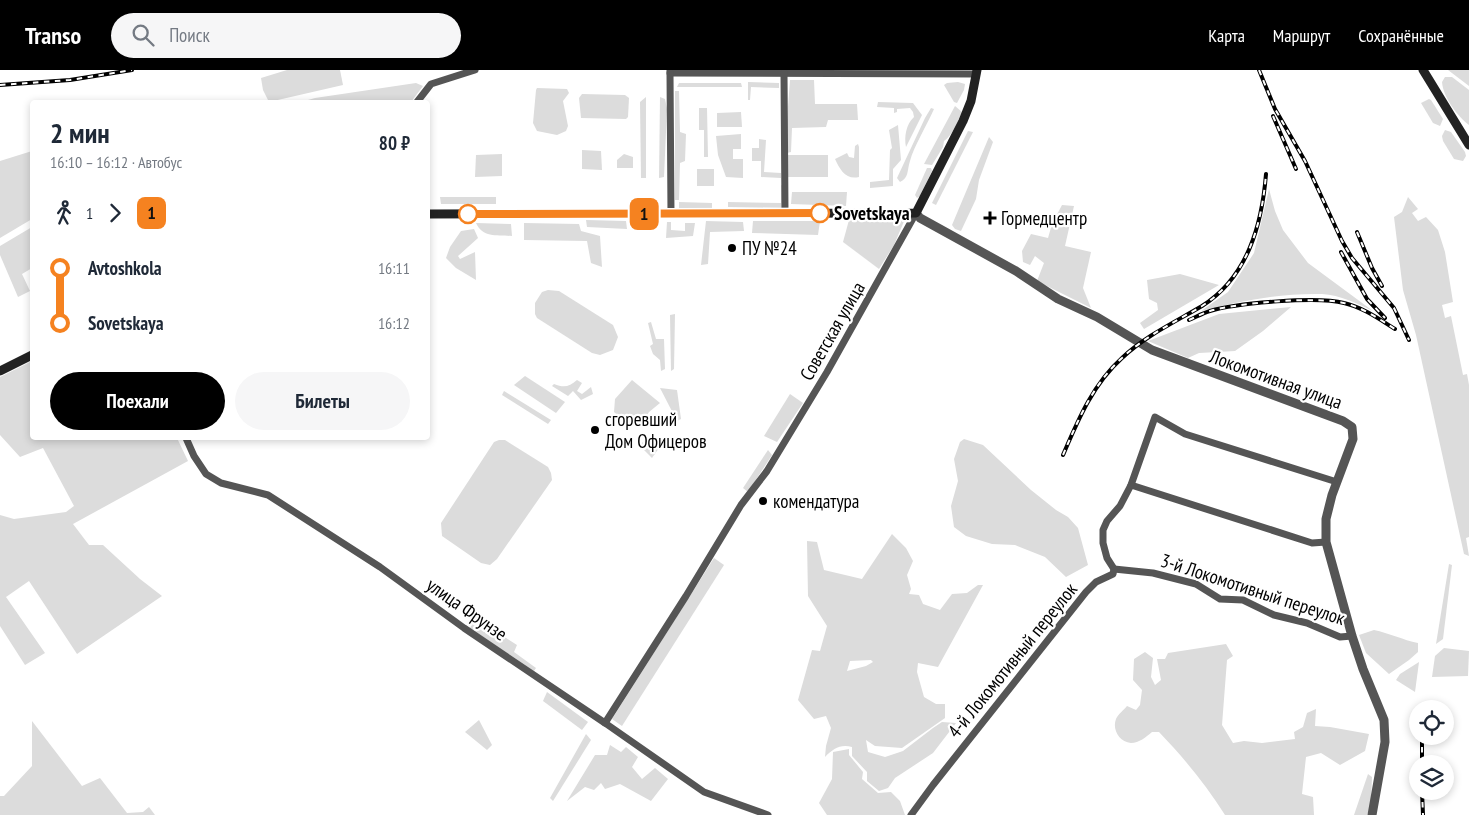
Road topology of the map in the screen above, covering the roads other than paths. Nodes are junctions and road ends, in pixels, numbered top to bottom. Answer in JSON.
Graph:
{"nodes":[{"id":1,"x":476,"y":70,"type":"edge"},
{"id":2,"x":1423,"y":70,"type":"edge"},
{"id":3,"x":670,"y":72,"type":"edge"},
{"id":4,"x":864,"y":72,"type":"edge"},
{"id":5,"x":976,"y":72,"type":"edge"},
{"id":6,"x":784,"y":73,"type":"junction"},
{"id":7,"x":419,"y":100,"type":"edge"},
{"id":8,"x":1442,"y":103,"type":"junction"},
{"id":9,"x":1469,"y":132,"type":"edge"},
{"id":10,"x":1469,"y":145,"type":"edge"},
{"id":11,"x":785,"y":213,"type":"junction"},
{"id":12,"x":916,"y":213,"type":"junction"},
{"id":13,"x":430,"y":214,"type":"edge"},
{"id":14,"x":672,"y":214,"type":"junction"},
{"id":15,"x":30,"y":356,"type":"edge"},
{"id":16,"x":0,"y":371,"type":"edge"},
{"id":17,"x":187,"y":440,"type":"edge"},
{"id":18,"x":1337,"y":482,"type":"junction"},
{"id":19,"x":1131,"y":485,"type":"junction"},
{"id":20,"x":1326,"y":542,"type":"junction"},
{"id":21,"x":1114,"y":569,"type":"junction"},
{"id":22,"x":1352,"y":636,"type":"junction"},
{"id":23,"x":605,"y":723,"type":"junction"},
{"id":24,"x":768,"y":815,"type":"edge"},
{"id":25,"x":911,"y":815,"type":"edge"},
{"id":26,"x":1372,"y":815,"type":"edge"}],
"edges":[{"from":1,"to":7,"type":"street"},
{"from":2,"to":8,"type":"main road"},
{"from":3,"to":6,"type":"street"},
{"from":3,"to":14,"type":"street"},
{"from":4,"to":5,"type":"street"},
{"from":4,"to":6,"type":"street"},
{"from":5,"to":12,"type":"main road","name":"Советская улица"},
{"from":6,"to":11,"type":"street"},
{"from":8,"to":9,"type":"main road"},
{"from":8,"to":10,"type":"main road"},
{"from":11,"to":12,"type":"main road"},
{"from":11,"to":14,"type":"main road"},
{"from":12,"to":18,"type":"street","name":"Локомотивная улица"},
{"from":12,"to":23,"type":"street","name":"Советская улица"},
{"from":13,"to":14,"type":"main road"},
{"from":15,"to":16,"type":"main road"},
{"from":17,"to":23,"type":"street","name":"улица Фрунзе"},
{"from":18,"to":19,"type":"street"},
{"from":18,"to":20,"type":"street","name":"Локомотивная улица"},
{"from":19,"to":20,"type":"street"},
{"from":19,"to":21,"type":"street"},
{"from":20,"to":22,"type":"street","name":"Локомотивная улица"},
{"from":21,"to":22,"type":"street","name":"3-й Локомотивный переулок"},
{"from":21,"to":25,"type":"street","name":"4-й Локомотивный переулок"},
{"from":22,"to":26,"type":"street","name":"Локомотивная улица"},
{"from":23,"to":24,"type":"street","name":"улица Фрунзе"}]}
